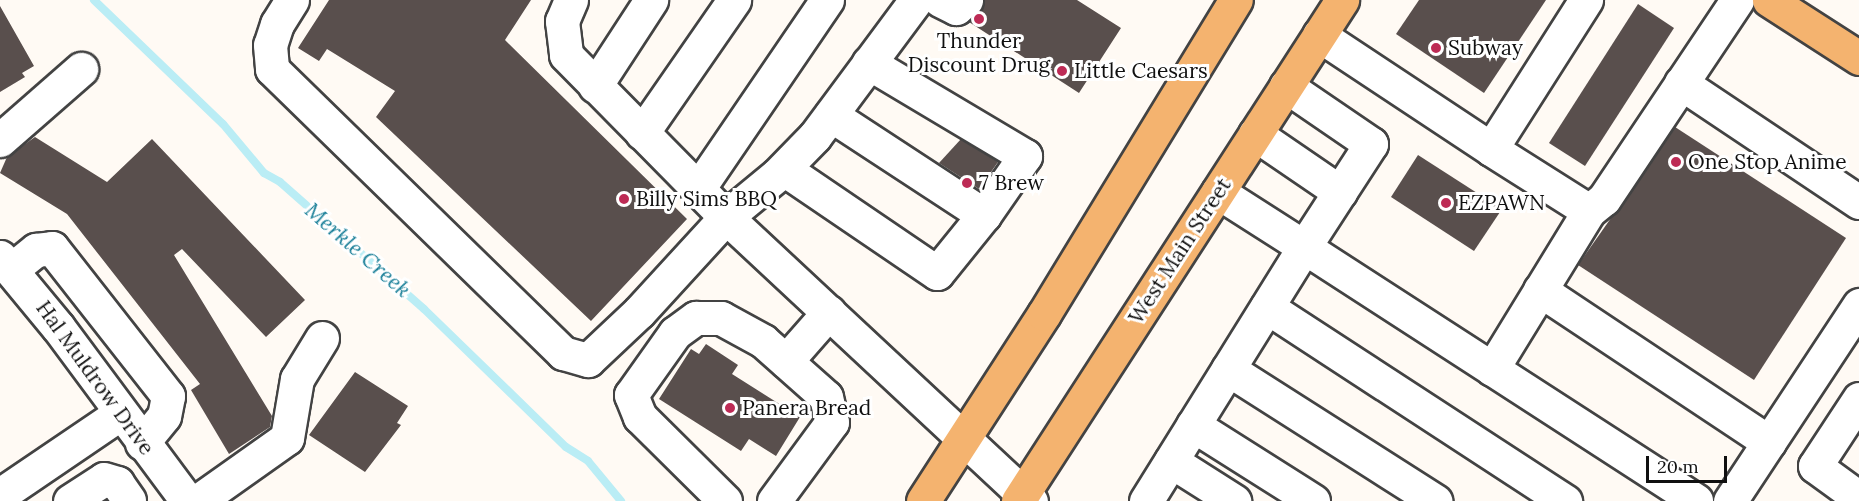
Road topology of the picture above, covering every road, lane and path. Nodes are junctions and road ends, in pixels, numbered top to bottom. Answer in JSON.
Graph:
{"nodes":[{"id":1,"x":292,"y":0,"type":"edge"},
{"id":2,"x":571,"y":0,"type":"edge"},
{"id":3,"x":651,"y":0,"type":"edge"},
{"id":4,"x":734,"y":0,"type":"edge"},
{"id":5,"x":827,"y":0,"type":"edge"},
{"id":6,"x":916,"y":0,"type":"edge"},
{"id":7,"x":940,"y":0,"type":"edge"},
{"id":8,"x":966,"y":0,"type":"edge"},
{"id":9,"x":1236,"y":0,"type":"edge"},
{"id":10,"x":1342,"y":0,"type":"edge"},
{"id":11,"x":1586,"y":0,"type":"edge"},
{"id":12,"x":1737,"y":0,"type":"edge"},
{"id":13,"x":1768,"y":0,"type":"edge"},
{"id":14,"x":1319,"y":35,"type":"junction"},
{"id":15,"x":1859,"y":58,"type":"edge"},
{"id":16,"x":869,"y":63,"type":"junction"},
{"id":17,"x":81,"y":69,"type":"dead end"},
{"id":18,"x":1681,"y":83,"type":"junction"},
{"id":19,"x":596,"y":86,"type":"junction"},
{"id":20,"x":1286,"y":86,"type":"junction"},
{"id":21,"x":831,"y":115,"type":"junction"},
{"id":22,"x":642,"y":133,"type":"junction"},
{"id":23,"x":1255,"y":134,"type":"junction"},
{"id":24,"x":0,"y":140,"type":"edge"},
{"id":25,"x":1491,"y":149,"type":"junction"},
{"id":26,"x":784,"y":169,"type":"junction"},
{"id":27,"x":698,"y":189,"type":"junction"},
{"id":28,"x":1218,"y":192,"type":"junction"},
{"id":29,"x":1340,"y":192,"type":"junction"},
{"id":30,"x":1859,"y":202,"type":"edge"},
{"id":31,"x":1589,"y":211,"type":"junction"},
{"id":32,"x":984,"y":215,"type":"junction"},
{"id":33,"x":726,"y":217,"type":"junction"},
{"id":34,"x":1304,"y":247,"type":"junction"},
{"id":35,"x":6,"y":264,"type":"edge"},
{"id":36,"x":1540,"y":290,"type":"junction"},
{"id":37,"x":1859,"y":305,"type":"edge"},
{"id":38,"x":1267,"y":307,"type":"junction"},
{"id":39,"x":829,"y":312,"type":"junction"},
{"id":40,"x":322,"y":338,"type":"dead end"},
{"id":41,"x":786,"y":361,"type":"junction"},
{"id":42,"x":1228,"y":369,"type":"junction"},
{"id":43,"x":1492,"y":369,"type":"junction"},
{"id":44,"x":1859,"y":399,"type":"edge"},
{"id":45,"x":119,"y":414,"type":"junction"},
{"id":46,"x":1193,"y":425,"type":"junction"},
{"id":47,"x":964,"y":438,"type":"junction"},
{"id":48,"x":1769,"y":442,"type":"junction"},
{"id":49,"x":142,"y":443,"type":"junction"},
{"id":50,"x":1171,"y":461,"type":"junction"},
{"id":51,"x":41,"y":467,"type":"junction"},
{"id":52,"x":165,"y":474,"type":"junction"},
{"id":53,"x":0,"y":495,"type":"edge"},
{"id":54,"x":1859,"y":498,"type":"edge"},
{"id":55,"x":1024,"y":499,"type":"edge"},
{"id":56,"x":64,"y":501,"type":"edge"},
{"id":57,"x":70,"y":501,"type":"edge"},
{"id":58,"x":129,"y":501,"type":"edge"},
{"id":59,"x":187,"y":501,"type":"edge"},
{"id":60,"x":198,"y":501,"type":"edge"},
{"id":61,"x":725,"y":501,"type":"edge"},
{"id":62,"x":774,"y":501,"type":"edge"},
{"id":63,"x":923,"y":501,"type":"edge"},
{"id":64,"x":1146,"y":501,"type":"edge"},
{"id":65,"x":1233,"y":501,"type":"edge"},
{"id":66,"x":1313,"y":501,"type":"edge"},
{"id":67,"x":1435,"y":501,"type":"edge"},
{"id":68,"x":1565,"y":501,"type":"edge"},
{"id":69,"x":1696,"y":501,"type":"edge"},
{"id":70,"x":1730,"y":501,"type":"edge"}],
"edges":[{"from":1,"to":33,"type":"street"},
{"from":2,"to":19,"type":"street"},
{"from":3,"to":19,"type":"street"},
{"from":4,"to":22,"type":"street"},
{"from":5,"to":27,"type":"street"},
{"from":6,"to":16,"type":"street"},
{"from":7,"to":8,"type":"street"},
{"from":9,"to":47,"type":"main road"},
{"from":10,"to":14,"type":"main road","name":"West Main Street"},
{"from":11,"to":25,"type":"street"},
{"from":12,"to":18,"type":"street"},
{"from":13,"to":15,"type":"main road"},
{"from":14,"to":20,"type":"main road","name":"West Main Street"},
{"from":14,"to":25,"type":"street"},
{"from":16,"to":21,"type":"street"},
{"from":16,"to":32,"type":"street"},
{"from":17,"to":24,"type":"street"},
{"from":18,"to":30,"type":"street"},
{"from":18,"to":31,"type":"street"},
{"from":19,"to":22,"type":"street"},
{"from":20,"to":23,"type":"main road","name":"West Main Street"},
{"from":20,"to":29,"type":"street"},
{"from":21,"to":26,"type":"street"},
{"from":21,"to":32,"type":"street"},
{"from":22,"to":27,"type":"street"},
{"from":23,"to":28,"type":"main road","name":"West Main Street"},
{"from":23,"to":29,"type":"street"},
{"from":25,"to":31,"type":"street"},
{"from":26,"to":32,"type":"street"},
{"from":26,"to":33,"type":"street"},
{"from":27,"to":33,"type":"street"},
{"from":28,"to":34,"type":"street"},
{"from":28,"to":55,"type":"main road","name":"West Main Street"},
{"from":29,"to":34,"type":"street"},
{"from":31,"to":36,"type":"street"},
{"from":33,"to":39,"type":"street"},
{"from":34,"to":38,"type":"street"},
{"from":34,"to":43,"type":"street"},
{"from":35,"to":45,"type":"street","name":"Hal Muldrow Drive"},
{"from":35,"to":49,"type":"street"},
{"from":36,"to":43,"type":"street"},
{"from":36,"to":48,"type":"street"},
{"from":37,"to":48,"type":"street"},
{"from":38,"to":42,"type":"street"},
{"from":38,"to":68,"type":"street"},
{"from":39,"to":41,"type":"street"},
{"from":39,"to":47,"type":"street"},
{"from":40,"to":60,"type":"street"},
{"from":41,"to":61,"type":"street"},
{"from":41,"to":62,"type":"street"},
{"from":42,"to":46,"type":"street"},
{"from":42,"to":67,"type":"street"},
{"from":43,"to":69,"type":"street"},
{"from":44,"to":54,"type":"street"},
{"from":45,"to":49,"type":"street","name":"Hal Muldrow Drive"},
{"from":45,"to":51,"type":"street"},
{"from":46,"to":50,"type":"street"},
{"from":46,"to":66,"type":"street"},
{"from":47,"to":55,"type":"street"},
{"from":47,"to":63,"type":"main road"},
{"from":48,"to":70,"type":"street"},
{"from":49,"to":52,"type":"street","name":"Hal Muldrow Drive"},
{"from":50,"to":64,"type":"street"},
{"from":50,"to":65,"type":"street"},
{"from":51,"to":53,"type":"street"},
{"from":51,"to":56,"type":"street"},
{"from":52,"to":58,"type":"street"},
{"from":52,"to":59,"type":"street","name":"Hal Muldrow Drive"},
{"from":57,"to":58,"type":"street"}]}
